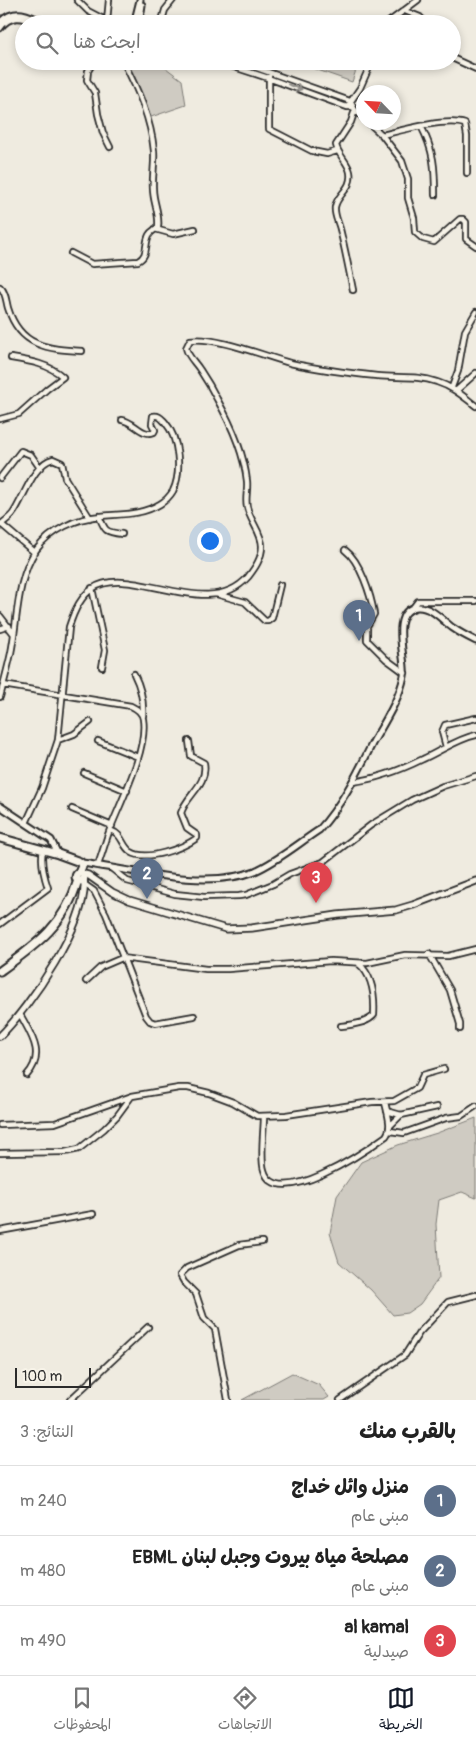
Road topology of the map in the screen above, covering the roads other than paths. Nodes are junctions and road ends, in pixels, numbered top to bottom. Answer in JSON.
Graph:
{"nodes":[{"id":1,"x":77,"y":0,"type":"edge"},
{"id":2,"x":109,"y":0,"type":"edge"},
{"id":3,"x":142,"y":0,"type":"edge"},
{"id":4,"x":173,"y":0,"type":"edge"},
{"id":5,"x":418,"y":0,"type":"edge"},
{"id":6,"x":405,"y":11,"type":"junction"},
{"id":7,"x":26,"y":15,"type":"edge"},
{"id":8,"x":96,"y":15,"type":"edge"},
{"id":9,"x":108,"y":15,"type":"edge"},
{"id":10,"x":137,"y":15,"type":"edge"},
{"id":11,"x":140,"y":15,"type":"edge"},
{"id":12,"x":164,"y":15,"type":"edge"},
{"id":13,"x":399,"y":15,"type":"edge"},
{"id":14,"x":415,"y":15,"type":"edge"},
{"id":15,"x":15,"y":18,"type":"edge"},
{"id":16,"x":0,"y":22,"type":"edge"},
{"id":17,"x":0,"y":28,"type":"edge"},
{"id":18,"x":461,"y":62,"type":"edge"},
{"id":19,"x":476,"y":69,"type":"edge"},
{"id":20,"x":89,"y":70,"type":"edge"},
{"id":21,"x":127,"y":70,"type":"edge"},
{"id":22,"x":250,"y":70,"type":"edge"},
{"id":23,"x":258,"y":70,"type":"edge"},
{"id":24,"x":368,"y":70,"type":"edge"},
{"id":25,"x":269,"y":75,"type":"junction"},
{"id":26,"x":314,"y":88,"type":"junction"},
{"id":27,"x":313,"y":94,"type":"junction"},
{"id":28,"x":350,"y":101,"type":"junction"},
{"id":29,"x":347,"y":107,"type":"junction"},
{"id":30,"x":354,"y":108,"type":"junction"},
{"id":31,"x":421,"y":126,"type":"junction"},
{"id":32,"x":377,"y":130,"type":"edge"},
{"id":33,"x":382,"y":135,"type":"junction"},
{"id":34,"x":110,"y":147,"type":"dead end"},
{"id":35,"x":337,"y":151,"type":"junction"},
{"id":36,"x":468,"y":173,"type":"dead end"},
{"id":37,"x":435,"y":195,"type":"dead end"},
{"id":38,"x":155,"y":229,"type":"junction"},
{"id":39,"x":195,"y":229,"type":"dead end"},
{"id":40,"x":476,"y":246,"type":"edge"},
{"id":41,"x":71,"y":253,"type":"dead end"},
{"id":42,"x":0,"y":287,"type":"edge"},
{"id":43,"x":353,"y":290,"type":"dead end"},
{"id":44,"x":476,"y":312,"type":"edge"},
{"id":45,"x":82,"y":351,"type":"dead end"},
{"id":46,"x":11,"y":358,"type":"dead end"},
{"id":47,"x":476,"y":373,"type":"edge"},
{"id":48,"x":455,"y":389,"type":"junction"},
{"id":49,"x":476,"y":406,"type":"edge"},
{"id":50,"x":0,"y":419,"type":"edge"},
{"id":51,"x":122,"y":420,"type":"dead end"},
{"id":52,"x":40,"y":468,"type":"junction"},
{"id":53,"x":0,"y":478,"type":"edge"},
{"id":54,"x":99,"y":516,"type":"junction"},
{"id":55,"x":90,"y":518,"type":"junction"},
{"id":56,"x":1,"y":525,"type":"edge"},
{"id":57,"x":122,"y":534,"type":"dead end"},
{"id":58,"x":345,"y":550,"type":"dead end"},
{"id":59,"x":35,"y":553,"type":"junction"},
{"id":60,"x":280,"y":585,"type":"dead end"},
{"id":61,"x":92,"y":588,"type":"junction"},
{"id":62,"x":215,"y":593,"type":"junction"},
{"id":63,"x":476,"y":601,"type":"edge"},
{"id":64,"x":412,"y":609,"type":"junction"},
{"id":65,"x":0,"y":616,"type":"edge"},
{"id":66,"x":9,"y":626,"type":"junction"},
{"id":67,"x":0,"y":629,"type":"edge"},
{"id":68,"x":14,"y":634,"type":"junction"},
{"id":69,"x":476,"y":641,"type":"edge"},
{"id":70,"x":102,"y":667,"type":"dead end"},
{"id":71,"x":405,"y":673,"type":"junction"},
{"id":72,"x":134,"y":674,"type":"dead end"},
{"id":73,"x":3,"y":685,"type":"junction"},
{"id":74,"x":63,"y":694,"type":"junction"},
{"id":75,"x":0,"y":697,"type":"edge"},
{"id":76,"x":143,"y":717,"type":"junction"},
{"id":77,"x":476,"y":718,"type":"edge"},
{"id":78,"x":90,"y":722,"type":"dead end"},
{"id":79,"x":476,"y":734,"type":"edge"},
{"id":80,"x":58,"y":740,"type":"junction"},
{"id":81,"x":98,"y":741,"type":"dead end"},
{"id":82,"x":189,"y":741,"type":"dead end"},
{"id":83,"x":446,"y":748,"type":"junction"},
{"id":84,"x":138,"y":758,"type":"junction"},
{"id":85,"x":84,"y":773,"type":"dead end"},
{"id":86,"x":476,"y":776,"type":"edge"},
{"id":87,"x":352,"y":782,"type":"junction"},
{"id":88,"x":127,"y":791,"type":"junction"},
{"id":89,"x":0,"y":806,"type":"edge"},
{"id":90,"x":72,"y":809,"type":"dead end"},
{"id":91,"x":26,"y":823,"type":"junction"},
{"id":92,"x":111,"y":828,"type":"junction"},
{"id":93,"x":0,"y":838,"type":"edge"},
{"id":94,"x":43,"y":850,"type":"junction"},
{"id":95,"x":58,"y":854,"type":"junction"},
{"id":96,"x":82,"y":863,"type":"junction"},
{"id":97,"x":98,"y":865,"type":"junction"},
{"id":98,"x":111,"y":868,"type":"junction"},
{"id":99,"x":82,"y":878,"type":"junction"},
{"id":100,"x":476,"y":882,"type":"edge"},
{"id":101,"x":0,"y":924,"type":"edge"},
{"id":102,"x":476,"y":950,"type":"edge"},
{"id":103,"x":429,"y":954,"type":"junction"},
{"id":104,"x":122,"y":958,"type":"junction"},
{"id":105,"x":359,"y":964,"type":"junction"},
{"id":106,"x":0,"y":971,"type":"edge"},
{"id":107,"x":86,"y":981,"type":"dead end"},
{"id":108,"x":20,"y":1014,"type":"junction"},
{"id":109,"x":194,"y":1016,"type":"dead end"},
{"id":110,"x":342,"y":1026,"type":"dead end"},
{"id":111,"x":460,"y":1029,"type":"dead end"},
{"id":112,"x":0,"y":1036,"type":"edge"},
{"id":113,"x":444,"y":1069,"type":"dead end"},
{"id":114,"x":27,"y":1076,"type":"dead end"},
{"id":115,"x":132,"y":1096,"type":"junction"},
{"id":116,"x":385,"y":1102,"type":"junction"},
{"id":117,"x":476,"y":1106,"type":"edge"},
{"id":118,"x":437,"y":1107,"type":"dead end"},
{"id":119,"x":387,"y":1111,"type":"junction"},
{"id":120,"x":401,"y":1115,"type":"junction"},
{"id":121,"x":264,"y":1116,"type":"junction"},
{"id":122,"x":0,"y":1125,"type":"edge"},
{"id":123,"x":390,"y":1128,"type":"junction"},
{"id":124,"x":0,"y":1153,"type":"edge"},
{"id":125,"x":93,"y":1214,"type":"dead end"},
{"id":126,"x":0,"y":1231,"type":"edge"},
{"id":127,"x":262,"y":1242,"type":"dead end"},
{"id":128,"x":476,"y":1294,"type":"edge"},
{"id":129,"x":148,"y":1327,"type":"dead end"},
{"id":130,"x":70,"y":1400,"type":"edge"},
{"id":131,"x":228,"y":1400,"type":"edge"},
{"id":132,"x":340,"y":1400,"type":"edge"}],
"edges":[{"from":1,"to":8,"type":"street"},
{"from":2,"to":9,"type":"street"},
{"from":3,"to":10,"type":"street"},
{"from":3,"to":11,"type":"street"},
{"from":4,"to":12,"type":"street"},
{"from":5,"to":6,"type":"street"},
{"from":6,"to":13,"type":"street"},
{"from":6,"to":14,"type":"street"},
{"from":7,"to":16,"type":"street"},
{"from":15,"to":17,"type":"street"},
{"from":18,"to":19,"type":"street"},
{"from":20,"to":34,"type":"street"},
{"from":21,"to":38,"type":"street"},
{"from":22,"to":25,"type":"street"},
{"from":23,"to":25,"type":"street"},
{"from":24,"to":28,"type":"street"},
{"from":25,"to":26,"type":"street"},
{"from":25,"to":27,"type":"street","one_way":true},
{"from":25,"to":35,"type":"street"},
{"from":26,"to":27,"type":"street"},
{"from":26,"to":28,"type":"street"},
{"from":27,"to":29,"type":"street"},
{"from":28,"to":29,"type":"street"},
{"from":28,"to":30,"type":"street"},
{"from":29,"to":30,"type":"street"},
{"from":30,"to":35,"type":"street"},
{"from":31,"to":33,"type":"street"},
{"from":31,"to":36,"type":"street"},
{"from":31,"to":37,"type":"street"},
{"from":32,"to":33,"type":"street"},
{"from":33,"to":40,"type":"street"},
{"from":35,"to":43,"type":"street"},
{"from":38,"to":39,"type":"street"},
{"from":38,"to":41,"type":"street"},
{"from":42,"to":45,"type":"street"},
{"from":44,"to":48,"type":"street"},
{"from":46,"to":50,"type":"street"},
{"from":47,"to":48,"type":"street"},
{"from":48,"to":49,"type":"street"},
{"from":48,"to":62,"type":"street"},
{"from":51,"to":54,"type":"street"},
{"from":52,"to":53,"type":"street"},
{"from":52,"to":55,"type":"street"},
{"from":52,"to":56,"type":"street"},
{"from":54,"to":55,"type":"street"},
{"from":54,"to":57,"type":"street"},
{"from":55,"to":59,"type":"street"},
{"from":56,"to":59,"type":"street"},
{"from":58,"to":71,"type":"street"},
{"from":59,"to":68,"type":"street"},
{"from":60,"to":62,"type":"street"},
{"from":61,"to":62,"type":"street"},
{"from":61,"to":70,"type":"street"},
{"from":61,"to":74,"type":"street"},
{"from":63,"to":64,"type":"street"},
{"from":64,"to":69,"type":"street"},
{"from":64,"to":71,"type":"street"},
{"from":65,"to":66,"type":"street"},
{"from":66,"to":67,"type":"street"},
{"from":66,"to":68,"type":"street"},
{"from":68,"to":73,"type":"street"},
{"from":71,"to":87,"type":"street"},
{"from":72,"to":76,"type":"street"},
{"from":73,"to":74,"type":"street"},
{"from":73,"to":75,"type":"street"},
{"from":74,"to":76,"type":"street"},
{"from":74,"to":80,"type":"street"},
{"from":76,"to":84,"type":"street"},
{"from":77,"to":83,"type":"street"},
{"from":78,"to":80,"type":"street"},
{"from":79,"to":83,"type":"street"},
{"from":80,"to":91,"type":"street"},
{"from":81,"to":84,"type":"street"},
{"from":82,"to":92,"type":"street"},
{"from":83,"to":87,"type":"street"},
{"from":84,"to":88,"type":"street"},
{"from":85,"to":88,"type":"street"},
{"from":86,"to":98,"type":"street"},
{"from":87,"to":98,"type":"street"},
{"from":88,"to":92,"type":"street"},
{"from":89,"to":91,"type":"street"},
{"from":90,"to":92,"type":"street"},
{"from":91,"to":95,"type":"street"},
{"from":92,"to":97,"type":"street"},
{"from":93,"to":94,"type":"main road"},
{"from":94,"to":95,"type":"main road"},
{"from":94,"to":101,"type":"street"},
{"from":95,"to":96,"type":"main road"},
{"from":96,"to":97,"type":"street"},
{"from":96,"to":99,"type":"main road"},
{"from":97,"to":98,"type":"street"},
{"from":99,"to":100,"type":"main road"},
{"from":99,"to":104,"type":"street"},
{"from":99,"to":106,"type":"main road"},
{"from":99,"to":108,"type":"main road"},
{"from":102,"to":103,"type":"street"},
{"from":103,"to":105,"type":"street"},
{"from":103,"to":111,"type":"street"},
{"from":104,"to":105,"type":"street"},
{"from":104,"to":107,"type":"street"},
{"from":104,"to":109,"type":"street"},
{"from":105,"to":110,"type":"street"},
{"from":108,"to":112,"type":"main road"},
{"from":108,"to":114,"type":"street"},
{"from":113,"to":116,"type":"street"},
{"from":115,"to":121,"type":"street"},
{"from":115,"to":122,"type":"street"},
{"from":115,"to":124,"type":"street"},
{"from":116,"to":119,"type":"street"},
{"from":116,"to":121,"type":"street"},
{"from":117,"to":123,"type":"street"},
{"from":118,"to":120,"type":"street"},
{"from":119,"to":120,"type":"street"},
{"from":119,"to":123,"type":"street"},
{"from":120,"to":123,"type":"street"},
{"from":121,"to":123,"type":"street"},
{"from":125,"to":126,"type":"street"},
{"from":127,"to":131,"type":"street"},
{"from":128,"to":132,"type":"street"},
{"from":129,"to":130,"type":"street"}]}
